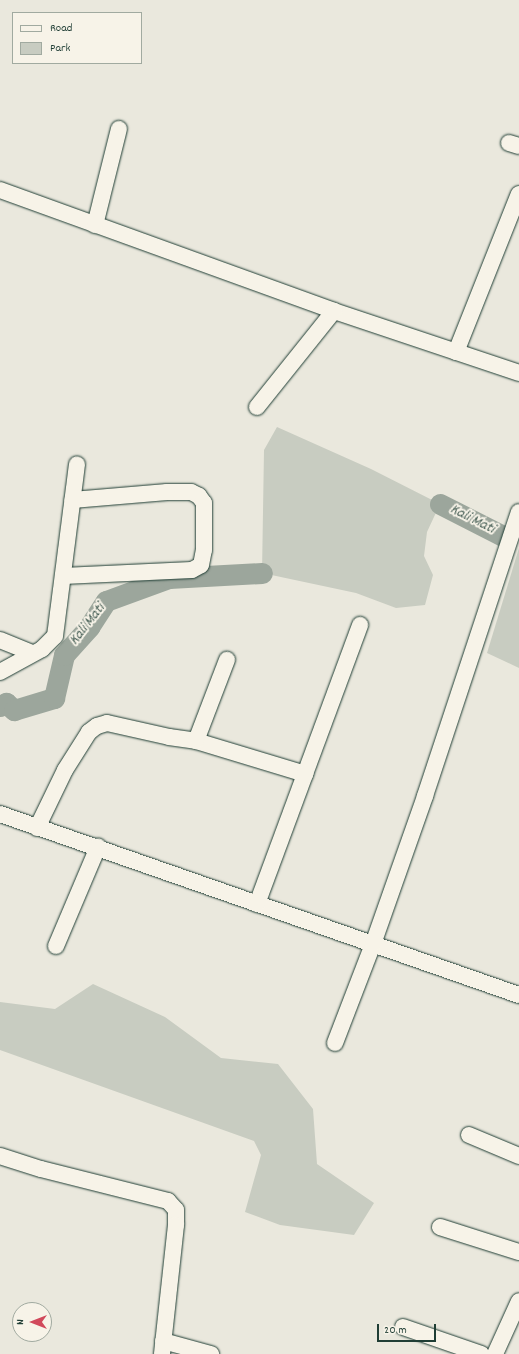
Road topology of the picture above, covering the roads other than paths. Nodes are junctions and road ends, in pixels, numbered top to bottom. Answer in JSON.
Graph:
{"nodes":[{"id":1,"x":119,"y":129,"type":"dead end"},
{"id":2,"x":0,"y":190,"type":"edge"},
{"id":3,"x":519,"y":194,"type":"edge"},
{"id":4,"x":95,"y":225,"type":"junction"},
{"id":5,"x":334,"y":311,"type":"junction"},
{"id":6,"x":456,"y":352,"type":"junction"},
{"id":7,"x":519,"y":373,"type":"edge"},
{"id":8,"x":257,"y":406,"type":"dead end"},
{"id":9,"x":77,"y":464,"type":"dead end"},
{"id":10,"x":72,"y":500,"type":"junction"},
{"id":11,"x":519,"y":512,"type":"edge"},
{"id":12,"x":63,"y":576,"type":"junction"},
{"id":13,"x":360,"y":625,"type":"dead end"},
{"id":14,"x":0,"y":640,"type":"edge"},
{"id":15,"x":32,"y":653,"type":"junction"},
{"id":16,"x":227,"y":660,"type":"dead end"},
{"id":17,"x":0,"y":672,"type":"edge"},
{"id":18,"x":196,"y":741,"type":"junction"},
{"id":19,"x":305,"y":774,"type":"junction"},
{"id":20,"x":0,"y":814,"type":"edge"},
{"id":21,"x":37,"y":828,"type":"junction"},
{"id":22,"x":98,"y":847,"type":"junction"},
{"id":23,"x":257,"y":904,"type":"junction"},
{"id":24,"x":373,"y":944,"type":"junction"},
{"id":25,"x":56,"y":946,"type":"dead end"},
{"id":26,"x":519,"y":995,"type":"edge"},
{"id":27,"x":335,"y":1043,"type":"dead end"},
{"id":28,"x":469,"y":1135,"type":"dead end"},
{"id":29,"x":0,"y":1156,"type":"edge"},
{"id":30,"x":519,"y":1156,"type":"edge"},
{"id":31,"x":440,"y":1227,"type":"dead end"},
{"id":32,"x":519,"y":1252,"type":"edge"},
{"id":33,"x":519,"y":1301,"type":"edge"},
{"id":34,"x":403,"y":1327,"type":"dead end"},
{"id":35,"x":163,"y":1348,"type":"edge"},
{"id":36,"x":210,"y":1354,"type":"edge"},
{"id":37,"x":481,"y":1354,"type":"edge"},
{"id":38,"x":495,"y":1354,"type":"edge"}],
"edges":[{"from":1,"to":4,"type":"street"},
{"from":2,"to":4,"type":"street"},
{"from":3,"to":6,"type":"street"},
{"from":4,"to":5,"type":"street"},
{"from":5,"to":6,"type":"street"},
{"from":5,"to":8,"type":"street"},
{"from":6,"to":7,"type":"street"},
{"from":9,"to":10,"type":"street"},
{"from":10,"to":12,"type":"street"},
{"from":10,"to":12,"type":"street"},
{"from":11,"to":24,"type":"street"},
{"from":12,"to":15,"type":"street"},
{"from":13,"to":19,"type":"street"},
{"from":14,"to":15,"type":"street"},
{"from":15,"to":17,"type":"street"},
{"from":16,"to":18,"type":"street"},
{"from":18,"to":19,"type":"street"},
{"from":18,"to":21,"type":"street"},
{"from":19,"to":23,"type":"street"},
{"from":20,"to":21,"type":"street"},
{"from":21,"to":22,"type":"street"},
{"from":22,"to":23,"type":"street"},
{"from":22,"to":25,"type":"street"},
{"from":23,"to":24,"type":"street"},
{"from":24,"to":26,"type":"street"},
{"from":24,"to":27,"type":"street"},
{"from":28,"to":30,"type":"street"},
{"from":29,"to":35,"type":"street"},
{"from":31,"to":32,"type":"street"},
{"from":33,"to":38,"type":"street"},
{"from":34,"to":37,"type":"street"},
{"from":35,"to":36,"type":"street"}]}
